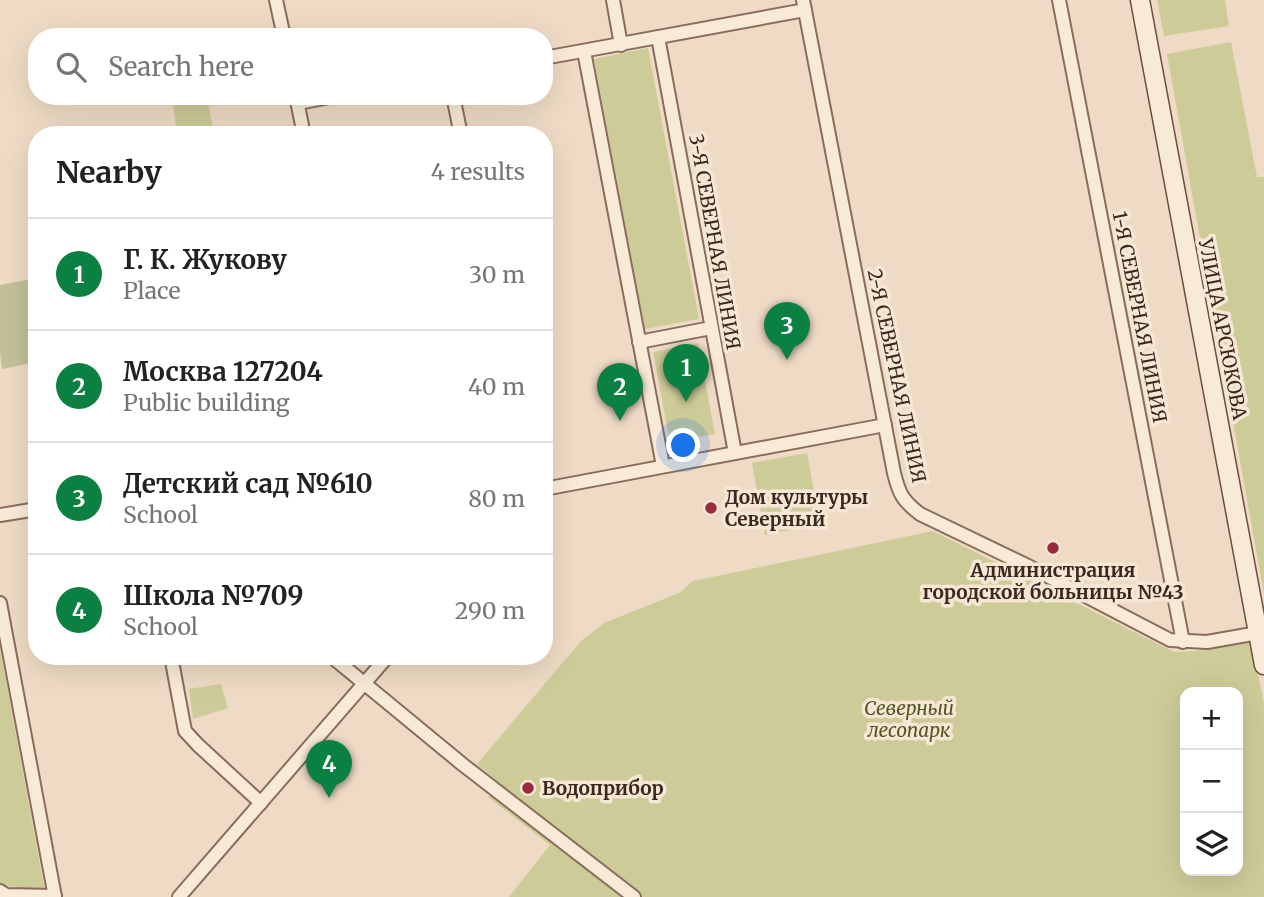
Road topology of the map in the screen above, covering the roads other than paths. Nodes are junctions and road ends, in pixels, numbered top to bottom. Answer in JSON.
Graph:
{"nodes":[{"id":1,"x":276,"y":0,"type":"edge"},
{"id":2,"x":613,"y":0,"type":"edge"},
{"id":3,"x":1059,"y":0,"type":"edge"},
{"id":4,"x":1140,"y":0,"type":"edge"},
{"id":5,"x":804,"y":5,"type":"edge"},
{"id":6,"x":282,"y":28,"type":"edge"},
{"id":7,"x":658,"y":37,"type":"junction"},
{"id":8,"x":621,"y":44,"type":"junction"},
{"id":9,"x":584,"y":51,"type":"junction"},
{"id":10,"x":553,"y":56,"type":"edge"},
{"id":11,"x":298,"y":105,"type":"edge"},
{"id":12,"x":455,"y":105,"type":"edge"},
{"id":13,"x":302,"y":126,"type":"edge"},
{"id":14,"x":459,"y":126,"type":"edge"},
{"id":15,"x":711,"y":328,"type":"junction"},
{"id":16,"x":639,"y":342,"type":"junction"},
{"id":17,"x":885,"y":425,"type":"junction"},
{"id":18,"x":735,"y":453,"type":"junction"},
{"id":19,"x":663,"y":466,"type":"junction"},
{"id":20,"x":553,"y":487,"type":"edge"},
{"id":21,"x":28,"y":510,"type":"edge"},
{"id":22,"x":0,"y":515,"type":"edge"},
{"id":23,"x":0,"y":603,"type":"edge"},
{"id":24,"x":1258,"y":633,"type":"junction"},
{"id":25,"x":1183,"y":642,"type":"junction"},
{"id":26,"x":173,"y":665,"type":"edge"},
{"id":27,"x":342,"y":665,"type":"edge"},
{"id":28,"x":380,"y":665,"type":"edge"},
{"id":29,"x":1264,"y":666,"type":"edge"},
{"id":30,"x":364,"y":684,"type":"junction"},
{"id":31,"x":261,"y":803,"type":"junction"},
{"id":32,"x":0,"y":891,"type":"edge"},
{"id":33,"x":55,"y":897,"type":"edge"},
{"id":34,"x":179,"y":897,"type":"edge"},
{"id":35,"x":634,"y":897,"type":"edge"}],
"edges":[{"from":1,"to":6,"type":"street"},
{"from":2,"to":8,"type":"street"},
{"from":3,"to":25,"type":"street","name":"1-Я СЕВЕРНАЯ ЛИНИЯ"},
{"from":4,"to":24,"type":"street","name":"УЛИЦА АРСЮКОВА"},
{"from":5,"to":7,"type":"street"},
{"from":5,"to":17,"type":"street","name":"2-Я СЕВЕРНАЯ ЛИНИЯ"},
{"from":7,"to":8,"type":"street"},
{"from":7,"to":15,"type":"street","name":"3-Я СЕВЕРНАЯ ЛИНИЯ"},
{"from":8,"to":9,"type":"street"},
{"from":9,"to":10,"type":"street"},
{"from":9,"to":16,"type":"street"},
{"from":11,"to":13,"type":"street"},
{"from":12,"to":14,"type":"street"},
{"from":15,"to":16,"type":"street"},
{"from":15,"to":18,"type":"street","name":"3-Я СЕВЕРНАЯ ЛИНИЯ"},
{"from":16,"to":19,"type":"street"},
{"from":17,"to":18,"type":"street"},
{"from":17,"to":25,"type":"street","name":"2-Я СЕВЕРНАЯ ЛИНИЯ"},
{"from":18,"to":19,"type":"street"},
{"from":19,"to":20,"type":"street"},
{"from":21,"to":22,"type":"street"},
{"from":23,"to":33,"type":"street"},
{"from":24,"to":25,"type":"street","name":"2-Я СЕВЕРНАЯ ЛИНИЯ"},
{"from":24,"to":29,"type":"street","name":"УЛИЦА АРСЮКОВА"},
{"from":26,"to":31,"type":"street"},
{"from":27,"to":30,"type":"street"},
{"from":28,"to":30,"type":"street"},
{"from":30,"to":31,"type":"street"},
{"from":30,"to":35,"type":"street"},
{"from":31,"to":34,"type":"street"},
{"from":32,"to":33,"type":"street"}]}
